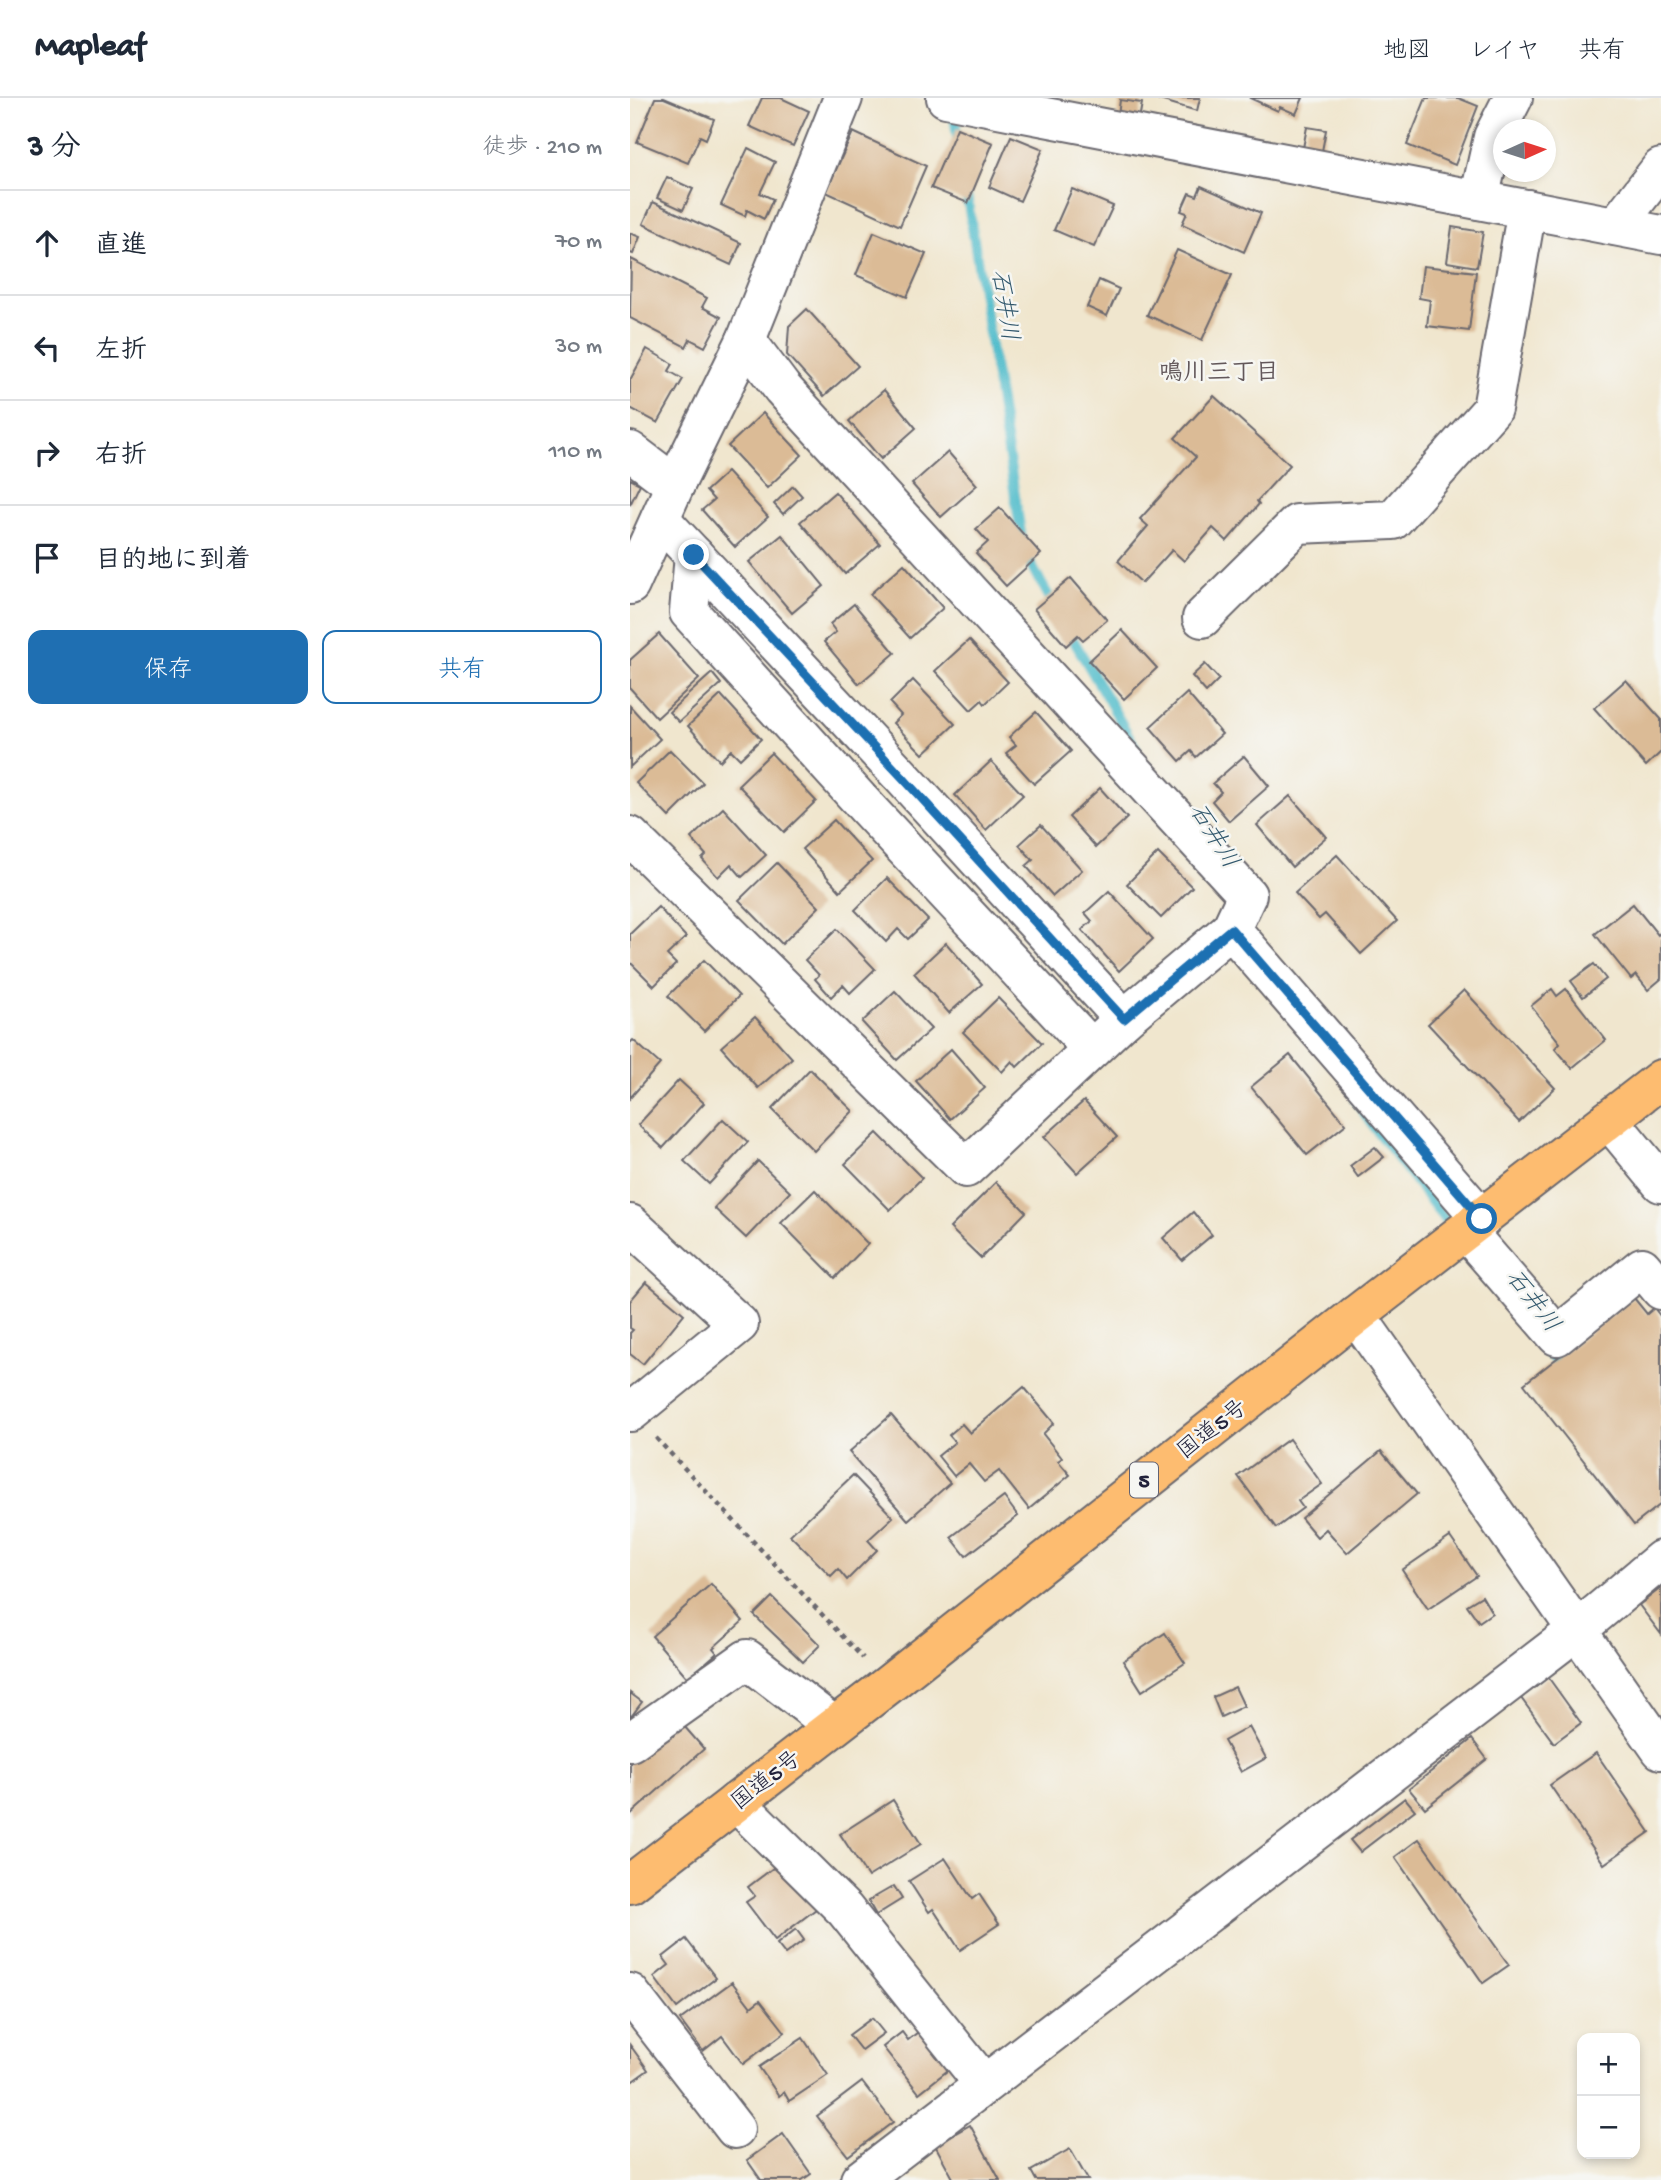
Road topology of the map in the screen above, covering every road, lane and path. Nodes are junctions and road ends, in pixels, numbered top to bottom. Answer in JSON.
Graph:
{"nodes":[{"id":1,"x":844,"y":98,"type":"edge"},
{"id":2,"x":946,"y":98,"type":"edge"},
{"id":3,"x":1513,"y":98,"type":"edge"},
{"id":4,"x":1661,"y":168,"type":"edge"},
{"id":5,"x":1479,"y":200,"type":"junction"},
{"id":6,"x":1527,"y":209,"type":"junction"},
{"id":7,"x":1616,"y":226,"type":"junction"},
{"id":8,"x":1661,"y":234,"type":"edge"},
{"id":9,"x":746,"y":340,"type":"junction"},
{"id":10,"x":630,"y":452,"type":"edge"},
{"id":11,"x":667,"y":502,"type":"junction"},
{"id":12,"x":694,"y":555,"type":"junction"},
{"id":13,"x":630,"y":585,"type":"edge"},
{"id":14,"x":1202,"y":618,"type":"dead end"},
{"id":15,"x":903,"y":778,"type":"junction"},
{"id":16,"x":868,"y":809,"type":"junction"},
{"id":17,"x":630,"y":836,"type":"edge"},
{"id":18,"x":1231,"y":929,"type":"junction"},
{"id":19,"x":1124,"y":1019,"type":"junction"},
{"id":20,"x":1092,"y":1049,"type":"junction"},
{"id":21,"x":1661,"y":1080,"type":"edge"},
{"id":22,"x":1609,"y":1120,"type":"junction"},
{"id":23,"x":1661,"y":1183,"type":"edge"},
{"id":24,"x":630,"y":1224,"type":"edge"},
{"id":25,"x":1474,"y":1225,"type":"junction"},
{"id":26,"x":1661,"y":1290,"type":"edge"},
{"id":27,"x":1356,"y":1315,"type":"junction"},
{"id":28,"x":631,"y":1412,"type":"edge"},
{"id":29,"x":1661,"y":1560,"type":"edge"},
{"id":30,"x":1576,"y":1631,"type":"junction"},
{"id":31,"x":888,"y":1685,"type":"junction"},
{"id":32,"x":834,"y":1726,"type":"junction"},
{"id":33,"x":630,"y":1742,"type":"edge"},
{"id":34,"x":1661,"y":1750,"type":"edge"},
{"id":35,"x":736,"y":1802,"type":"junction"},
{"id":36,"x":630,"y":1884,"type":"edge"},
{"id":37,"x":630,"y":1993,"type":"edge"},
{"id":38,"x":984,"y":2084,"type":"junction"},
{"id":39,"x":735,"y":2129,"type":"dead end"},
{"id":40,"x":860,"y":2180,"type":"edge"}],
"edges":[{"from":1,"to":9,"type":"street"},
{"from":2,"to":5,"type":"street"},
{"from":3,"to":5,"type":"street"},
{"from":4,"to":7,"type":"street"},
{"from":5,"to":6,"type":"street"},
{"from":6,"to":7,"type":"street"},
{"from":6,"to":14,"type":"street"},
{"from":7,"to":8,"type":"street"},
{"from":9,"to":11,"type":"street"},
{"from":9,"to":18,"type":"street"},
{"from":10,"to":11,"type":"street"},
{"from":11,"to":12,"type":"street"},
{"from":11,"to":13,"type":"street"},
{"from":12,"to":15,"type":"street"},
{"from":12,"to":16,"type":"street"},
{"from":15,"to":16,"type":"street"},
{"from":15,"to":19,"type":"street"},
{"from":16,"to":20,"type":"street"},
{"from":17,"to":20,"type":"street"},
{"from":18,"to":19,"type":"street"},
{"from":18,"to":25,"type":"street"},
{"from":19,"to":20,"type":"street"},
{"from":21,"to":22,"type":"highway","name":"国道5号","number":"5"},
{"from":22,"to":23,"type":"street"},
{"from":22,"to":25,"type":"highway","name":"国道5号","number":"5"},
{"from":24,"to":28,"type":"street"},
{"from":25,"to":26,"type":"street"},
{"from":25,"to":27,"type":"highway","name":"国道5号","number":"5"},
{"from":27,"to":30,"type":"street"},
{"from":27,"to":31,"type":"highway","name":"国道5号","number":"5"},
{"from":28,"to":31,"type":"path"},
{"from":29,"to":30,"type":"street"},
{"from":30,"to":34,"type":"street"},
{"from":30,"to":38,"type":"street"},
{"from":31,"to":32,"type":"highway","name":"国道5号","number":"5"},
{"from":32,"to":33,"type":"street"},
{"from":32,"to":35,"type":"highway","name":"国道5号","number":"5"},
{"from":35,"to":36,"type":"highway","name":"国道5号","number":"5"},
{"from":35,"to":38,"type":"street"},
{"from":37,"to":39,"type":"street"},
{"from":38,"to":40,"type":"street"}]}
